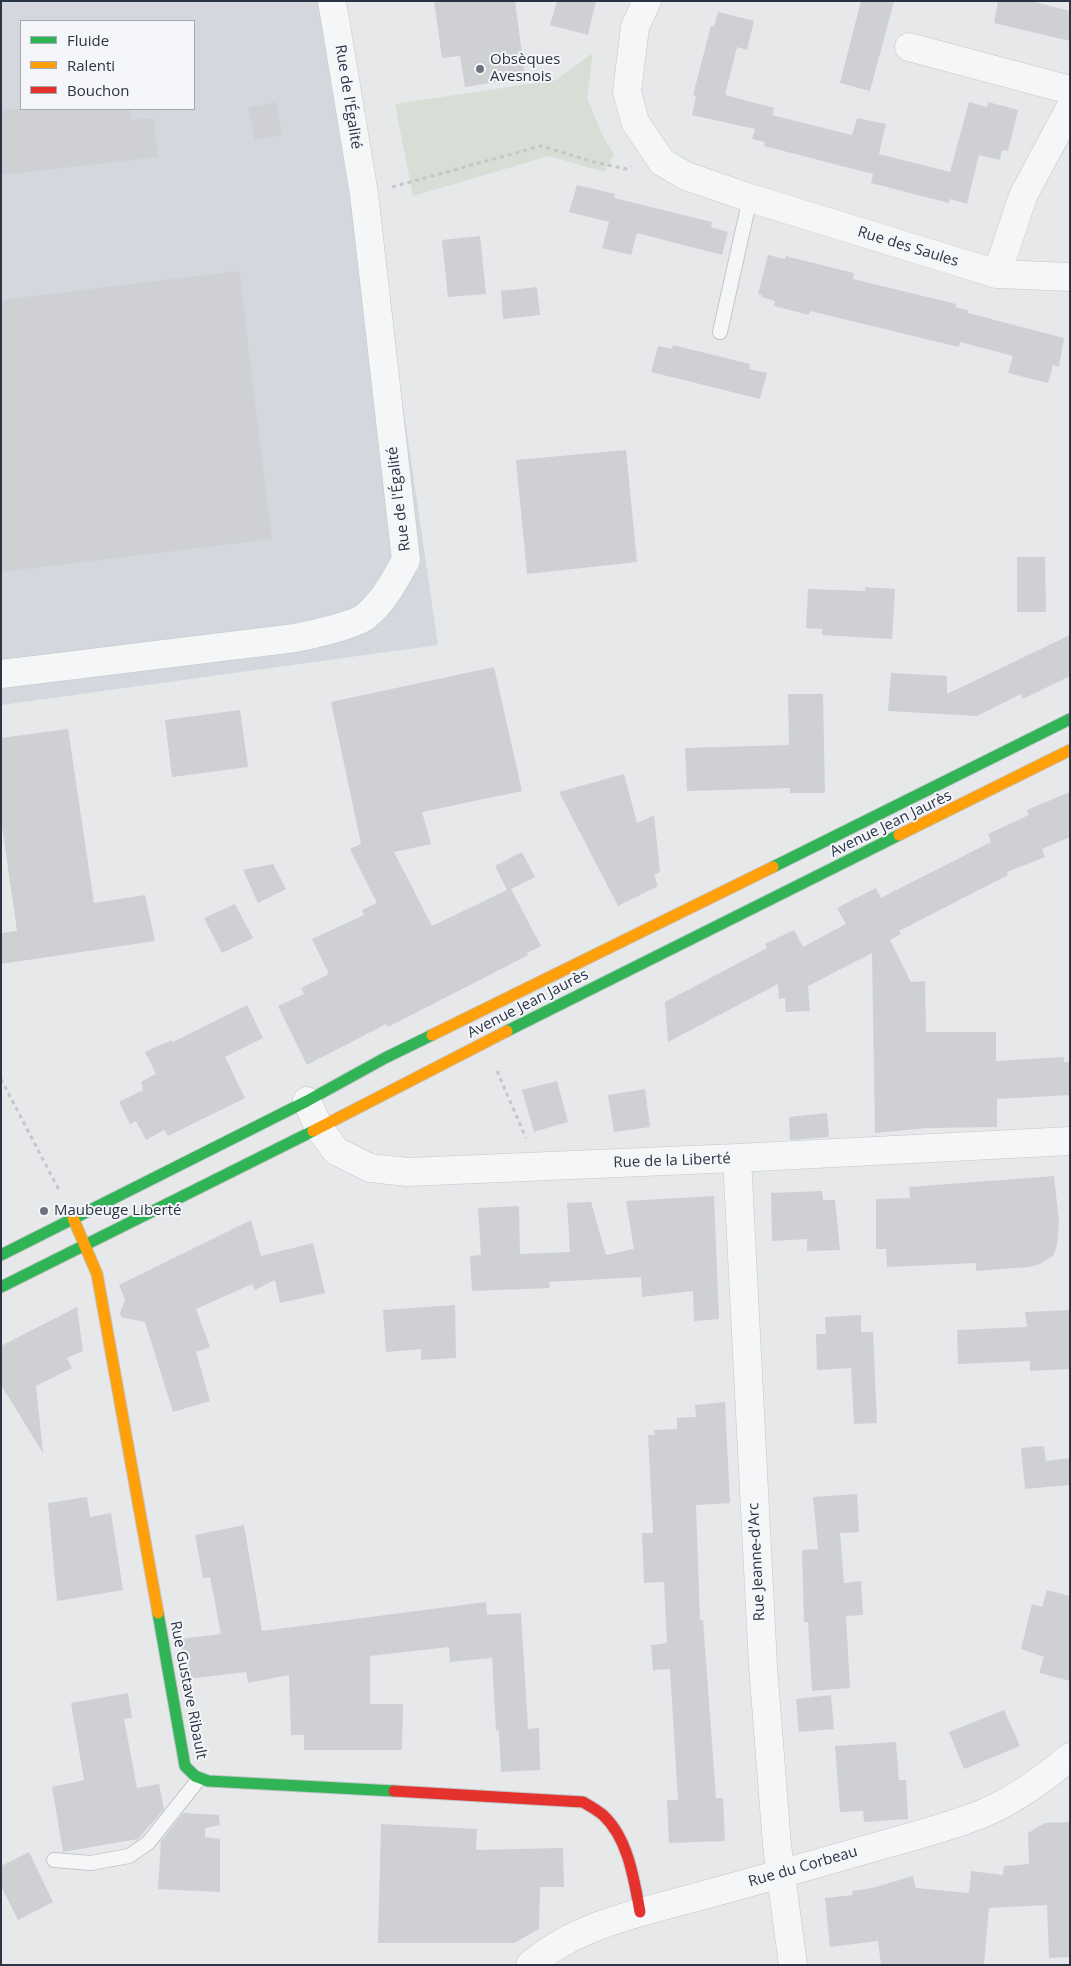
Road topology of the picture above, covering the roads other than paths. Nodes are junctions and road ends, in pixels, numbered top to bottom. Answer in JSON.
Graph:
{"nodes":[{"id":1,"x":332,"y":1,"type":"edge"},
{"id":2,"x":647,"y":1,"type":"edge"},
{"id":3,"x":909,"y":47,"type":"dead end"},
{"id":4,"x":1070,"y":90,"type":"edge"},
{"id":5,"x":1070,"y":108,"type":"edge"},
{"id":6,"x":750,"y":198,"type":"junction"},
{"id":7,"x":997,"y":274,"type":"junction"},
{"id":8,"x":1070,"y":277,"type":"edge"},
{"id":9,"x":720,"y":332,"type":"dead end"},
{"id":10,"x":1,"y":674,"type":"edge"},
{"id":11,"x":1070,"y":719,"type":"edge"},
{"id":12,"x":1070,"y":750,"type":"edge"},
{"id":13,"x":307,"y":1101,"type":"junction"},
{"id":14,"x":320,"y":1128,"type":"junction"},
{"id":15,"x":1070,"y":1141,"type":"edge"},
{"id":16,"x":737,"y":1158,"type":"junction"},
{"id":17,"x":73,"y":1218,"type":"junction"},
{"id":18,"x":86,"y":1246,"type":"junction"},
{"id":19,"x":1,"y":1255,"type":"edge"},
{"id":20,"x":1,"y":1287,"type":"edge"},
{"id":21,"x":1070,"y":1757,"type":"edge"},
{"id":22,"x":199,"y":1779,"type":"junction"},
{"id":23,"x":54,"y":1860,"type":"dead end"},
{"id":24,"x":781,"y":1874,"type":"junction"},
{"id":25,"x":640,"y":1912,"type":"junction"},
{"id":26,"x":530,"y":1965,"type":"edge"},
{"id":27,"x":793,"y":1965,"type":"edge"}],
"edges":[{"from":1,"to":10,"type":"street","name":"Rue de l'Égalité"},
{"from":2,"to":6,"type":"street","name":"Rue des Saules"},
{"from":3,"to":4,"type":"street"},
{"from":5,"to":7,"type":"street"},
{"from":6,"to":7,"type":"street","name":"Rue des Saules"},
{"from":6,"to":9,"type":"lane"},
{"from":7,"to":8,"type":"street","name":"Rue des Saules"},
{"from":11,"to":13,"type":"main road","name":"Avenue Jean Jaurès"},
{"from":12,"to":14,"type":"main road","name":"Avenue Jean Jaurès"},
{"from":13,"to":14,"type":"street","name":"Rue de la Liberté"},
{"from":13,"to":17,"type":"main road","name":"Avenue Jean Jaurès"},
{"from":14,"to":16,"type":"street","name":"Rue de la Liberté"},
{"from":14,"to":18,"type":"main road","name":"Avenue Jean Jaurès"},
{"from":15,"to":16,"type":"street","name":"Rue de la Liberté"},
{"from":16,"to":24,"type":"street","name":"Rue Jeanne-d'Arc"},
{"from":17,"to":18,"type":"main road","name":"Rue Gustave Ribault"},
{"from":17,"to":19,"type":"main road","name":"Avenue Jean Jaurès"},
{"from":18,"to":20,"type":"main road","name":"Avenue Jean Jaurès"},
{"from":18,"to":22,"type":"main road","name":"Rue Gustave Ribault"},
{"from":21,"to":24,"type":"street","name":"Rue du Corbeau"},
{"from":22,"to":23,"type":"lane"},
{"from":22,"to":25,"type":"main road","name":"Rue Gustave Ribault"},
{"from":24,"to":25,"type":"street","name":"Rue du Corbeau"},
{"from":24,"to":27,"type":"street","name":"Rue Jeanne-d'Arc"},
{"from":25,"to":26,"type":"street","name":"Rue du Corbeau"}]}
